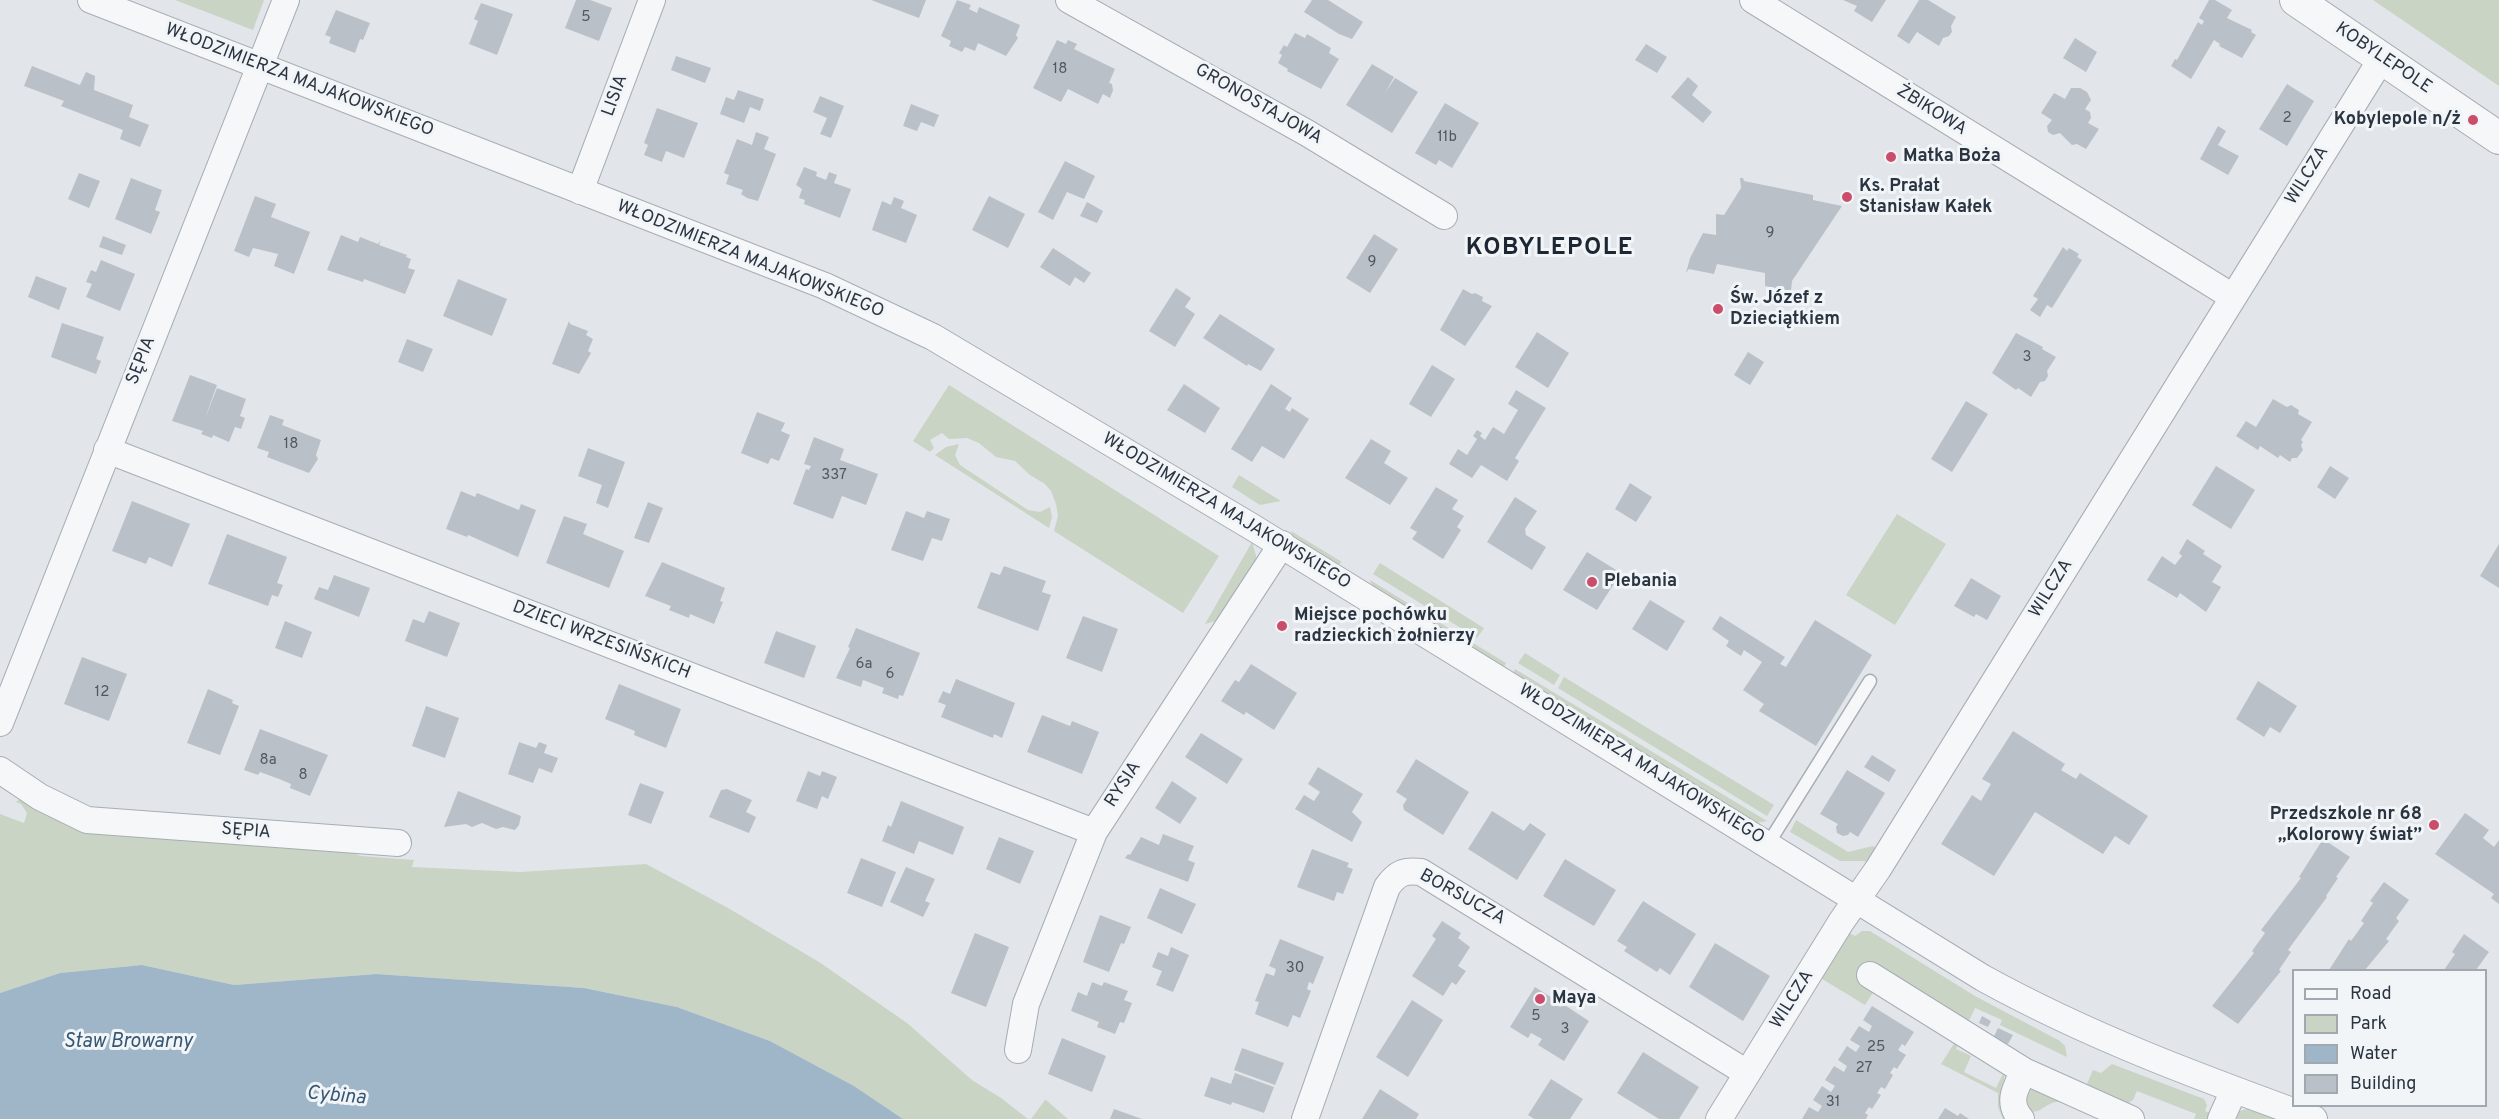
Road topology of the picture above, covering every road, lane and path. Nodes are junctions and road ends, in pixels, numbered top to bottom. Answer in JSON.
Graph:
{"nodes":[{"id":1,"x":91,"y":0,"type":"edge"},
{"id":2,"x":286,"y":0,"type":"edge"},
{"id":3,"x":652,"y":0,"type":"edge"},
{"id":4,"x":1069,"y":0,"type":"edge"},
{"id":5,"x":1753,"y":0,"type":"edge"},
{"id":6,"x":2296,"y":0,"type":"edge"},
{"id":7,"x":2382,"y":58,"type":"junction"},
{"id":8,"x":259,"y":66,"type":"junction"},
{"id":9,"x":2499,"y":138,"type":"edge"},
{"id":10,"x":580,"y":191,"type":"junction"},
{"id":11,"x":1444,"y":216,"type":"dead end"},
{"id":12,"x":2233,"y":297,"type":"junction"},
{"id":13,"x":107,"y":450,"type":"junction"},
{"id":14,"x":1282,"y":544,"type":"junction"},
{"id":15,"x":1870,"y":681,"type":"dead end"},
{"id":16,"x":0,"y":723,"type":"edge"},
{"id":17,"x":0,"y":770,"type":"edge"},
{"id":18,"x":1094,"y":832,"type":"junction"},
{"id":19,"x":398,"y":843,"type":"dead end"},
{"id":20,"x":1768,"y":844,"type":"junction"},
{"id":21,"x":1857,"y":900,"type":"junction"},
{"id":22,"x":1870,"y":975,"type":"dead end"},
{"id":23,"x":1018,"y":1050,"type":"dead end"},
{"id":24,"x":2024,"y":1071,"type":"junction"},
{"id":25,"x":1747,"y":1073,"type":"junction"},
{"id":26,"x":2234,"y":1090,"type":"junction"},
{"id":27,"x":1305,"y":1119,"type":"edge"},
{"id":28,"x":1719,"y":1119,"type":"edge"},
{"id":29,"x":2020,"y":1119,"type":"edge"},
{"id":30,"x":2131,"y":1119,"type":"edge"},
{"id":31,"x":2220,"y":1119,"type":"edge"},
{"id":32,"x":2314,"y":1119,"type":"edge"}],
"edges":[{"from":1,"to":8,"type":"street","name":"WŁODZIMIERZA MAJAKOWSKIEGO"},
{"from":2,"to":8,"type":"street","name":"SĘPIA"},
{"from":3,"to":10,"type":"street","name":"LISIA"},
{"from":4,"to":11,"type":"street","name":"GRONOSTAJOWA"},
{"from":5,"to":12,"type":"street","name":"ŻBIKOWA"},
{"from":6,"to":7,"type":"street","name":"KOBYLEPOLE"},
{"from":7,"to":9,"type":"street","name":"KOBYLEPOLE"},
{"from":7,"to":12,"type":"street","name":"WILCZA"},
{"from":8,"to":10,"type":"street","name":"WŁODZIMIERZA MAJAKOWSKIEGO"},
{"from":8,"to":13,"type":"street","name":"SĘPIA"},
{"from":10,"to":14,"type":"street","name":"WŁODZIMIERZA MAJAKOWSKIEGO"},
{"from":12,"to":21,"type":"street","name":"WILCZA"},
{"from":13,"to":16,"type":"street","name":"SĘPIA"},
{"from":13,"to":18,"type":"street","name":"DZIECI WRZESIŃSKICH"},
{"from":14,"to":18,"type":"street","name":"RYSIA"},
{"from":14,"to":20,"type":"street","name":"WŁODZIMIERZA MAJAKOWSKIEGO"},
{"from":15,"to":20,"type":"lane"},
{"from":17,"to":19,"type":"street","name":"SĘPIA"},
{"from":18,"to":23,"type":"street","name":"RYSIA"},
{"from":20,"to":21,"type":"street","name":"WŁODZIMIERZA MAJAKOWSKIEGO"},
{"from":21,"to":25,"type":"street","name":"WILCZA"},
{"from":21,"to":26,"type":"street","name":"WŁODZIMIERZA MAJAKOWSKIEGO"},
{"from":22,"to":24,"type":"street"},
{"from":24,"to":29,"type":"street"},
{"from":24,"to":30,"type":"street"},
{"from":25,"to":27,"type":"street","name":"BORSUCZA"},
{"from":25,"to":28,"type":"street","name":"WILCZA"},
{"from":26,"to":31,"type":"street"},
{"from":26,"to":32,"type":"street","name":"WŁODZIMIERZA MAJAKOWSKIEGO"}]}
